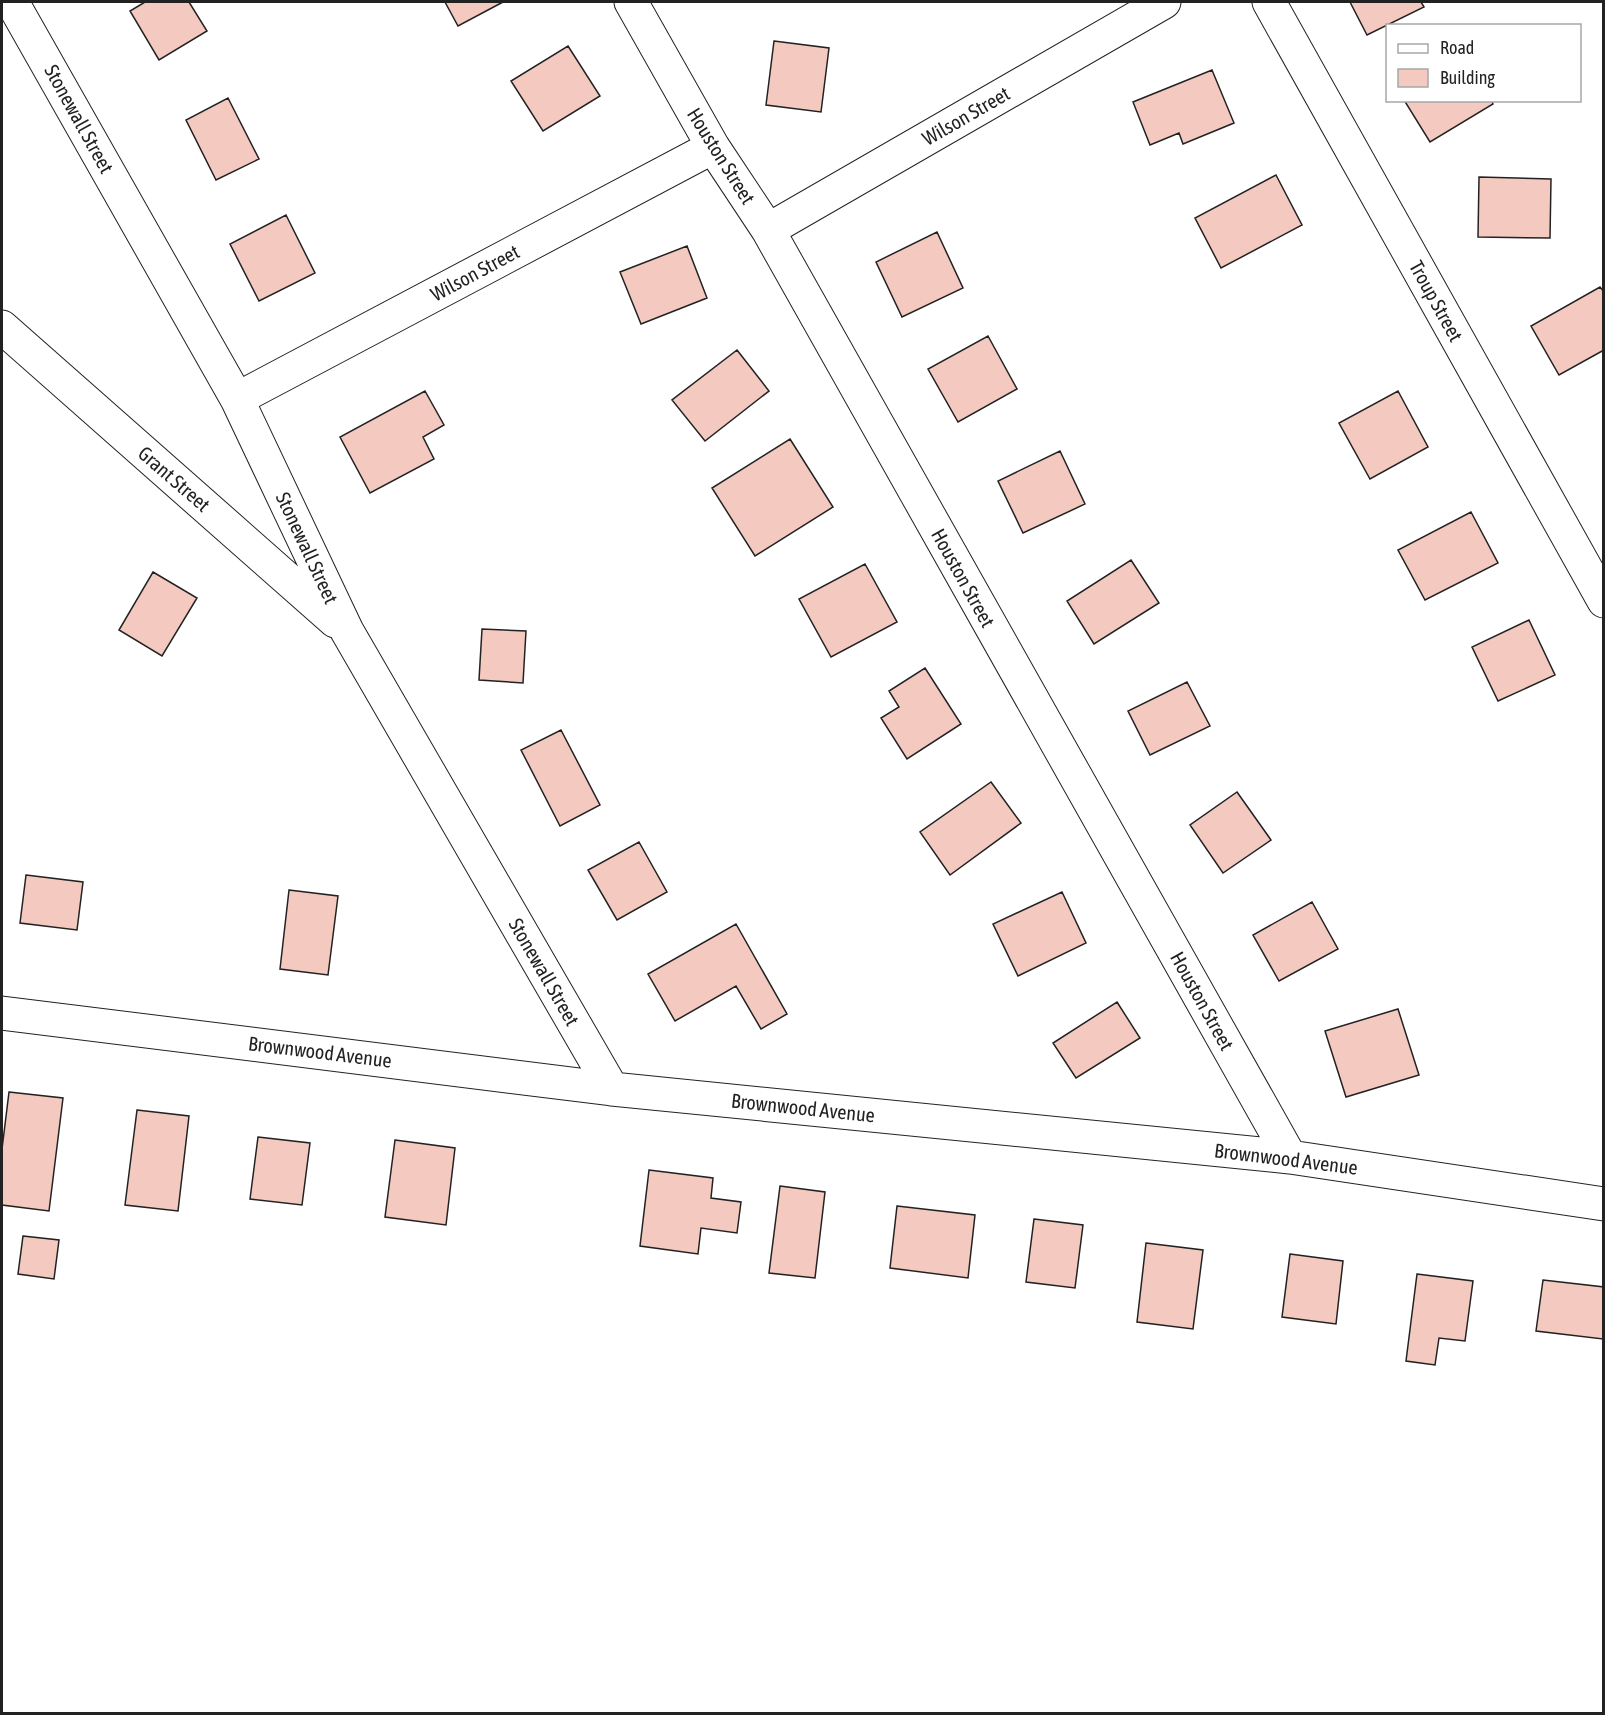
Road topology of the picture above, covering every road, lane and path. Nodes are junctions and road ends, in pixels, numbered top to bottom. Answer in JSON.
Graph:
{"nodes":[{"id":1,"x":12,"y":2,"type":"edge"},
{"id":2,"x":630,"y":2,"type":"edge"},
{"id":3,"x":1164,"y":2,"type":"edge"},
{"id":4,"x":1269,"y":2,"type":"edge"},
{"id":5,"x":713,"y":147,"type":"junction"},
{"id":6,"x":768,"y":231,"type":"junction"},
{"id":7,"x":2,"y":327,"type":"edge"},
{"id":8,"x":237,"y":399,"type":"junction"},
{"id":9,"x":1604,"y":601,"type":"edge"},
{"id":10,"x":347,"y":631,"type":"junction"},
{"id":11,"x":2,"y":1013,"type":"edge"},
{"id":12,"x":612,"y":1089,"type":"junction"},
{"id":13,"x":1290,"y":1157,"type":"junction"},
{"id":14,"x":1604,"y":1204,"type":"edge"}],
"edges":[{"from":1,"to":8,"type":"street","name":"Stonewall Street"},
{"from":2,"to":5,"type":"street","name":"Houston Street"},
{"from":3,"to":6,"type":"street","name":"Wilson Street"},
{"from":4,"to":9,"type":"street","name":"Troup Street"},
{"from":5,"to":6,"type":"street","name":"Houston Street"},
{"from":5,"to":8,"type":"street","name":"Wilson Street"},
{"from":6,"to":13,"type":"street","name":"Houston Street"},
{"from":7,"to":10,"type":"street","name":"Grant Street"},
{"from":8,"to":10,"type":"street","name":"Stonewall Street"},
{"from":10,"to":12,"type":"street","name":"Stonewall Street"},
{"from":11,"to":12,"type":"street","name":"Brownwood Avenue"},
{"from":12,"to":13,"type":"street","name":"Brownwood Avenue"},
{"from":13,"to":14,"type":"street","name":"Brownwood Avenue"}]}
